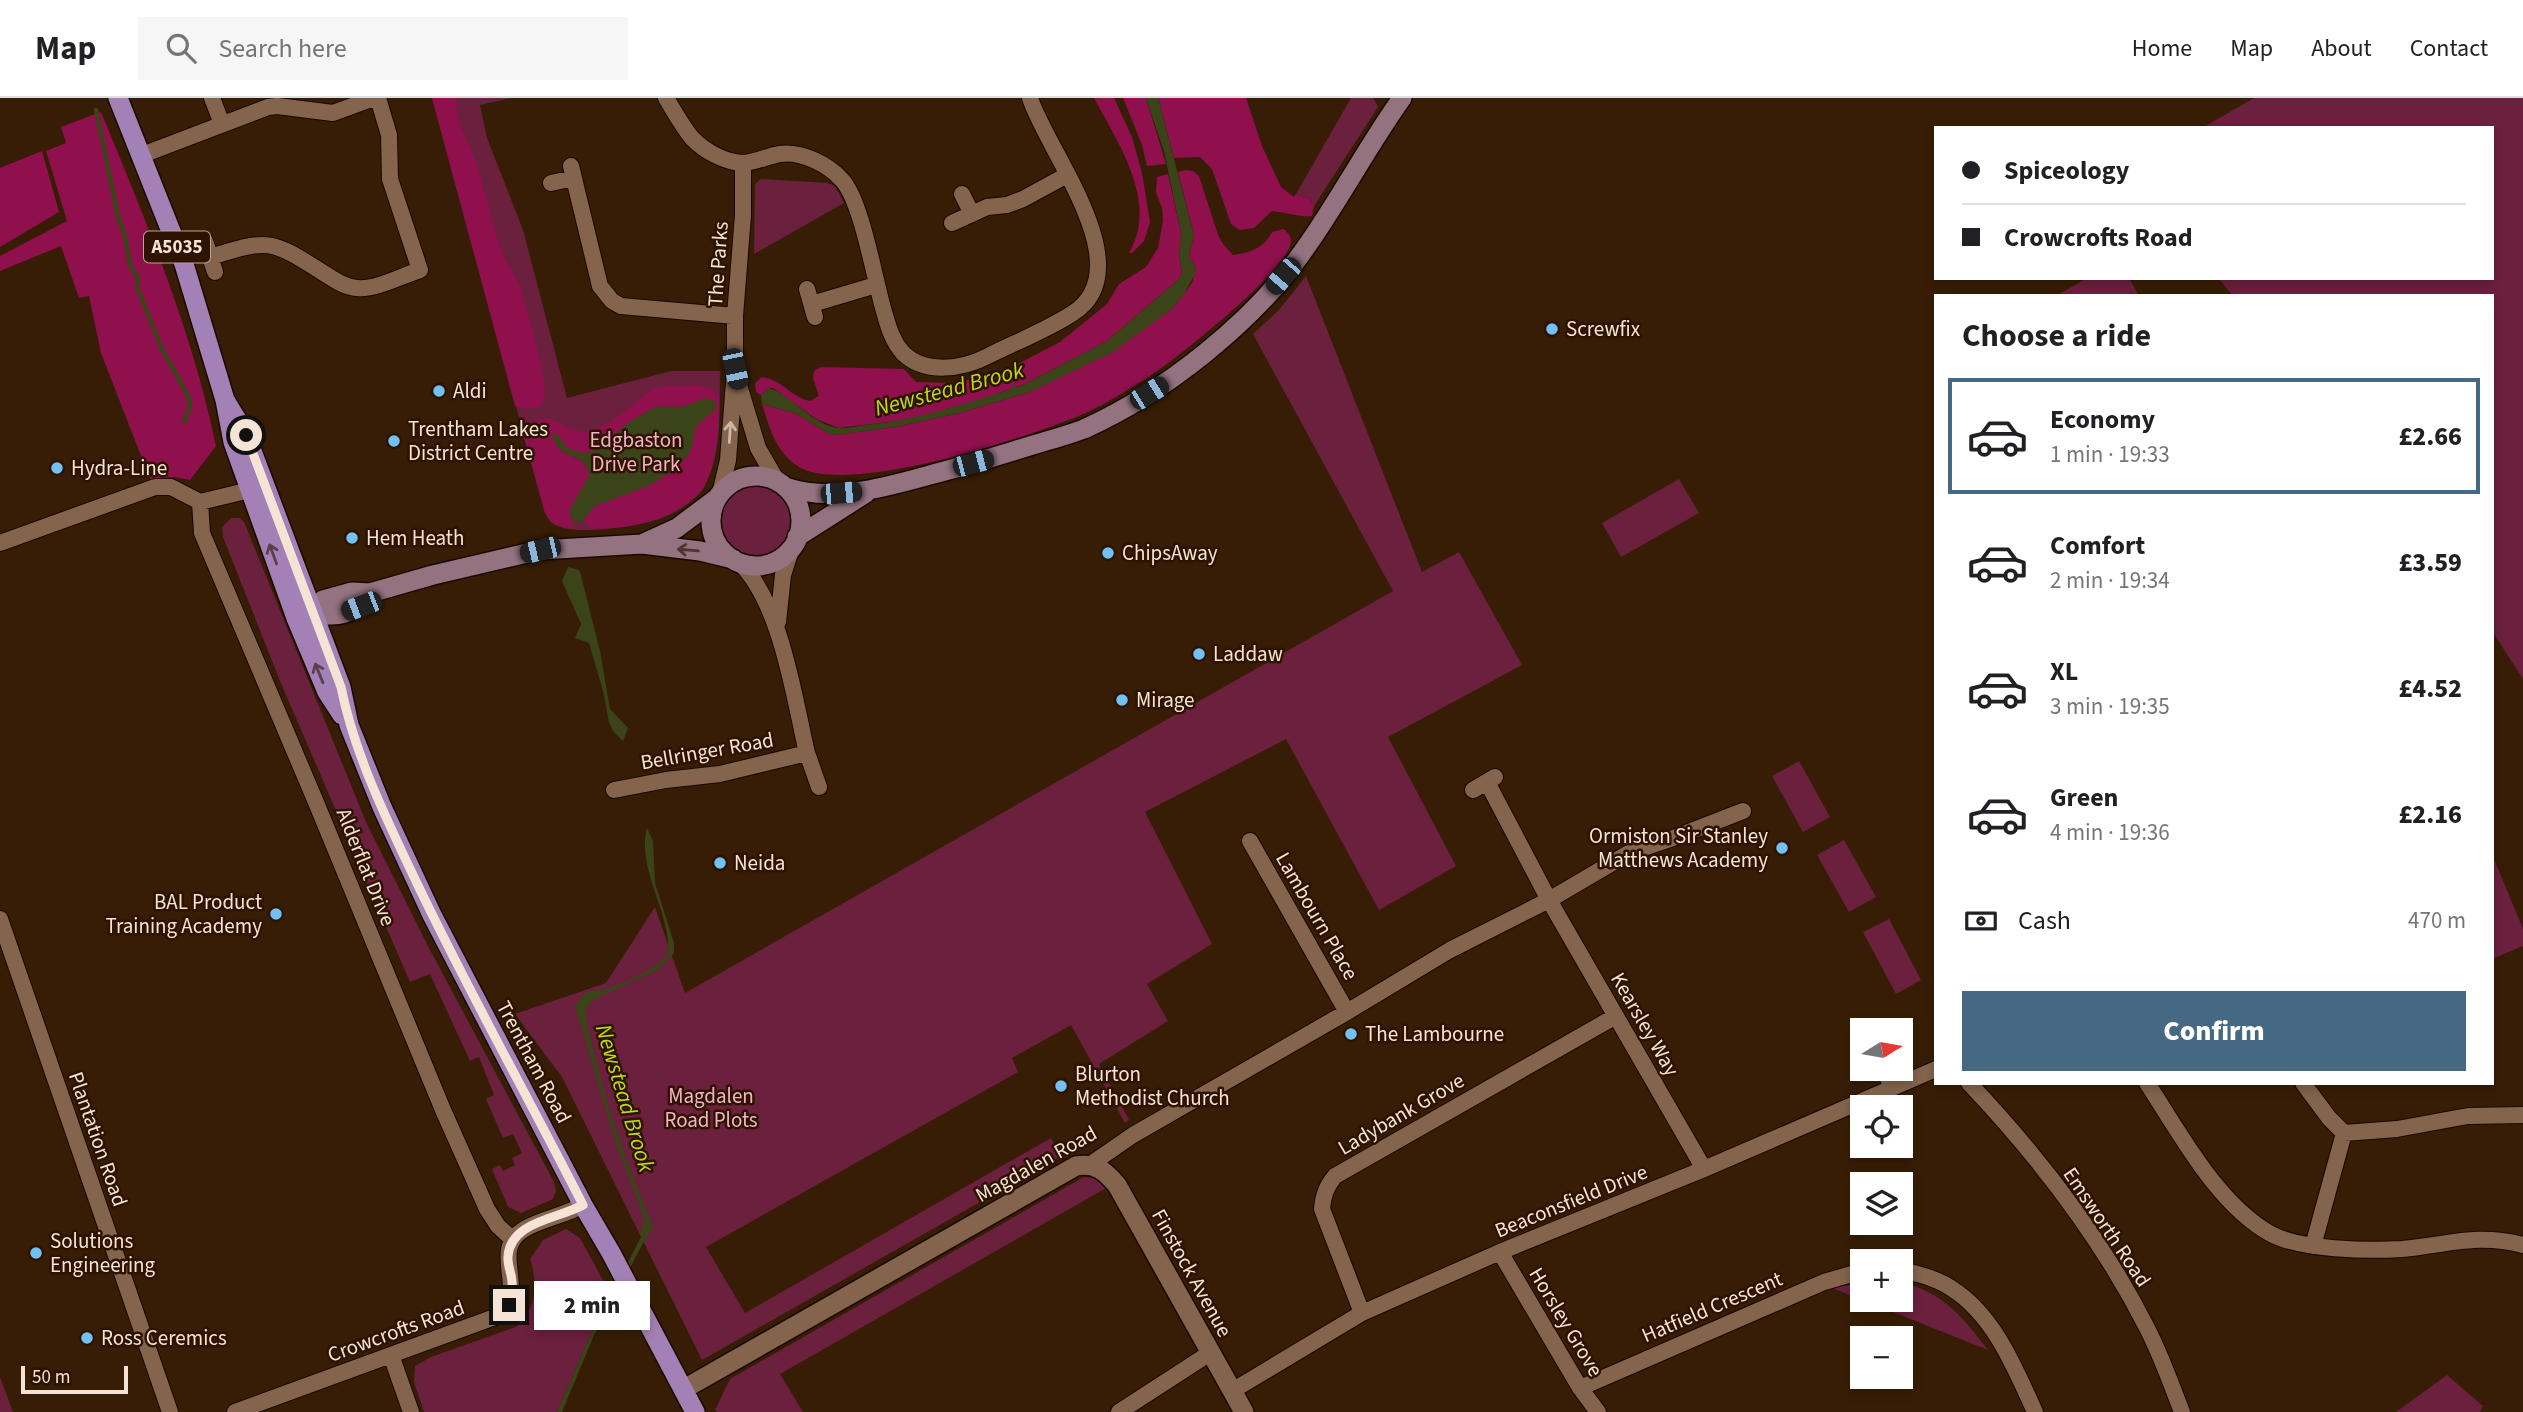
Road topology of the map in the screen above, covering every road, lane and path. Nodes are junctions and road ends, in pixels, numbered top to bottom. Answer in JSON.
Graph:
{"nodes":[{"id":1,"x":118,"y":98,"type":"edge"},
{"id":2,"x":212,"y":98,"type":"edge"},
{"id":3,"x":376,"y":98,"type":"edge"},
{"id":4,"x":666,"y":98,"type":"edge"},
{"id":5,"x":1030,"y":98,"type":"edge"},
{"id":6,"x":1396,"y":100,"type":"edge"},
{"id":7,"x":222,"y":124,"type":"junction"},
{"id":8,"x":142,"y":155,"type":"junction"},
{"id":9,"x":743,"y":163,"type":"junction"},
{"id":10,"x":1068,"y":175,"type":"junction"},
{"id":11,"x":551,"y":183,"type":"dead end"},
{"id":12,"x":962,"y":194,"type":"dead end"},
{"id":13,"x":972,"y":214,"type":"junction"},
{"id":14,"x":952,"y":223,"type":"dead end"},
{"id":15,"x":205,"y":241,"type":"dead end"},
{"id":16,"x":876,"y":285,"type":"junction"},
{"id":17,"x":811,"y":303,"type":"dead end"},
{"id":18,"x":735,"y":316,"type":"junction"},
{"id":19,"x":735,"y":369,"type":"junction"},
{"id":20,"x":225,"y":400,"type":"junction"},
{"id":21,"x":781,"y":484,"type":"junction"},
{"id":22,"x":250,"y":489,"type":"junction"},
{"id":23,"x":870,"y":491,"type":"junction"},
{"id":24,"x":718,"y":496,"type":"junction"},
{"id":25,"x":200,"y":502,"type":"junction"},
{"id":26,"x":794,"y":542,"type":"junction"},
{"id":27,"x":0,"y":543,"type":"edge"},
{"id":28,"x":642,"y":544,"type":"junction"},
{"id":29,"x":736,"y":561,"type":"junction"},
{"id":30,"x":304,"y":615,"type":"junction"},
{"id":31,"x":778,"y":632,"type":"junction"},
{"id":32,"x":807,"y":753,"type":"junction"},
{"id":33,"x":1485,"y":783,"type":"dead end"},
{"id":34,"x":819,"y":787,"type":"dead end"},
{"id":35,"x":614,"y":790,"type":"dead end"},
{"id":36,"x":1743,"y":811,"type":"dead end"},
{"id":37,"x":1250,"y":840,"type":"dead end"},
{"id":38,"x":1549,"y":900,"type":"junction"},
{"id":39,"x":0,"y":919,"type":"edge"},
{"id":40,"x":1347,"y":1012,"type":"junction"},
{"id":41,"x":1616,"y":1016,"type":"junction"},
{"id":42,"x":1934,"y":1070,"type":"edge"},
{"id":43,"x":1889,"y":1082,"type":"edge"},
{"id":44,"x":1971,"y":1085,"type":"edge"},
{"id":45,"x":2148,"y":1085,"type":"edge"},
{"id":46,"x":2304,"y":1085,"type":"edge"},
{"id":47,"x":1892,"y":1088,"type":"junction"},
{"id":48,"x":2523,"y":1115,"type":"edge"},
{"id":49,"x":2344,"y":1133,"type":"junction"},
{"id":50,"x":1091,"y":1164,"type":"junction"},
{"id":51,"x":1704,"y":1169,"type":"junction"},
{"id":52,"x":583,"y":1205,"type":"junction"},
{"id":53,"x":512,"y":1239,"type":"junction"},
{"id":54,"x":2523,"y":1245,"type":"edge"},
{"id":55,"x":2313,"y":1246,"type":"junction"},
{"id":56,"x":1500,"y":1252,"type":"junction"},
{"id":57,"x":1850,"y":1274,"type":"edge"},
{"id":58,"x":1913,"y":1274,"type":"edge"},
{"id":59,"x":1362,"y":1313,"type":"junction"},
{"id":60,"x":1210,"y":1353,"type":"junction"},
{"id":61,"x":391,"y":1355,"type":"junction"},
{"id":62,"x":1580,"y":1388,"type":"junction"},
{"id":63,"x":684,"y":1389,"type":"junction"},
{"id":64,"x":1232,"y":1391,"type":"junction"},
{"id":65,"x":170,"y":1412,"type":"edge"},
{"id":66,"x":235,"y":1412,"type":"edge"},
{"id":67,"x":411,"y":1412,"type":"edge"},
{"id":68,"x":695,"y":1412,"type":"edge"},
{"id":69,"x":1119,"y":1412,"type":"edge"},
{"id":70,"x":1244,"y":1412,"type":"edge"},
{"id":71,"x":1598,"y":1412,"type":"edge"},
{"id":72,"x":2035,"y":1412,"type":"edge"},
{"id":73,"x":2182,"y":1412,"type":"edge"}],
"edges":[{"from":1,"to":8,"type":"main road","name":"Trentham Road","number":"A5035"},
{"from":2,"to":7,"type":"street"},
{"from":3,"to":7,"type":"street"},
{"from":3,"to":15,"type":"street"},
{"from":4,"to":9,"type":"street"},
{"from":5,"to":10,"type":"street"},
{"from":6,"to":23,"type":"main road"},
{"from":7,"to":8,"type":"street"},
{"from":8,"to":20,"type":"main road","name":"Trentham Road","number":"A5035"},
{"from":9,"to":16,"type":"street"},
{"from":9,"to":18,"type":"street","name":"The Parks"},
{"from":10,"to":13,"type":"street"},
{"from":10,"to":16,"type":"street"},
{"from":11,"to":18,"type":"street"},
{"from":12,"to":13,"type":"street"},
{"from":13,"to":14,"type":"street"},
{"from":16,"to":17,"type":"street"},
{"from":18,"to":19,"type":"street","name":"The Parks"},
{"from":19,"to":21,"type":"street","name":"The Parks"},
{"from":24,"to":19,"type":"street","name":"The Parks","one_way":true},
{"from":20,"to":22,"type":"main road","name":"Trentham Road","number":"A5035"},
{"from":20,"to":30,"type":"main road","name":"Trentham Road","number":"A5035"},
{"from":21,"to":23,"type":"main road"},
{"from":21,"to":24,"type":"main road"},
{"from":21,"to":26,"type":"main road"},
{"from":22,"to":25,"type":"street"},
{"from":30,"to":22,"type":"main road","name":"Trentham Road","number":"A5035","one_way":true},
{"from":23,"to":26,"type":"main road"},
{"from":24,"to":28,"type":"main road"},
{"from":24,"to":29,"type":"main road"},
{"from":25,"to":27,"type":"street"},
{"from":25,"to":53,"type":"street","name":"Alderflat Drive"},
{"from":26,"to":29,"type":"main road"},
{"from":26,"to":31,"type":"street","name":"Bellringer Road"},
{"from":29,"to":28,"type":"main road","one_way":true},
{"from":28,"to":30,"type":"main road"},
{"from":29,"to":31,"type":"street","name":"Bellringer Road"},
{"from":30,"to":52,"type":"main road","name":"Trentham Road","number":"A5035"},
{"from":31,"to":32,"type":"street","name":"Bellringer Road"},
{"from":32,"to":34,"type":"street","name":"Bellringer Road"},
{"from":32,"to":35,"type":"street","name":"Bellringer Road"},
{"from":33,"to":38,"type":"street","name":"Kearsley Way"},
{"from":36,"to":38,"type":"street","name":"Magdalen Road"},
{"from":37,"to":40,"type":"street","name":"Lambourn Place"},
{"from":38,"to":40,"type":"street","name":"Magdalen Road"},
{"from":38,"to":41,"type":"street","name":"Kearsley Way"},
{"from":39,"to":65,"type":"street","name":"Plantation Road"},
{"from":40,"to":50,"type":"street","name":"Magdalen Road"},
{"from":41,"to":51,"type":"street","name":"Kearsley Way"},
{"from":41,"to":59,"type":"street","name":"Ladybank Grove"},
{"from":42,"to":47,"type":"street","name":"Beaconsfield Drive"},
{"from":43,"to":47,"type":"street"},
{"from":44,"to":73,"type":"street","name":"Emsworth Road"},
{"from":45,"to":55,"type":"street"},
{"from":46,"to":49,"type":"street"},
{"from":47,"to":51,"type":"street","name":"Beaconsfield Drive"},
{"from":48,"to":49,"type":"street"},
{"from":49,"to":55,"type":"street"},
{"from":50,"to":60,"type":"street","name":"Finstock Avenue"},
{"from":50,"to":63,"type":"street","name":"Magdalen Road"},
{"from":51,"to":56,"type":"street","name":"Beaconsfield Drive"},
{"from":52,"to":53,"type":"street"},
{"from":52,"to":63,"type":"main road","name":"Trentham Road","number":"A5035"},
{"from":53,"to":61,"type":"street","name":"Crowcrofts Road"},
{"from":54,"to":55,"type":"street"},
{"from":56,"to":59,"type":"street","name":"Beaconsfield Drive"},
{"from":56,"to":62,"type":"street","name":"Horsley Grove"},
{"from":57,"to":62,"type":"street","name":"Hatfield Crescent"},
{"from":58,"to":72,"type":"street"},
{"from":59,"to":64,"type":"street","name":"Beaconsfield Drive"},
{"from":60,"to":64,"type":"street","name":"Finstock Avenue"},
{"from":60,"to":69,"type":"street"},
{"from":61,"to":66,"type":"street","name":"Crowcrofts Road"},
{"from":61,"to":67,"type":"street"},
{"from":62,"to":71,"type":"street","name":"Horsley Grove"},
{"from":63,"to":68,"type":"main road","name":"Trentham Road","number":"A5035"},
{"from":64,"to":70,"type":"street","name":"Finstock Avenue"}]}
